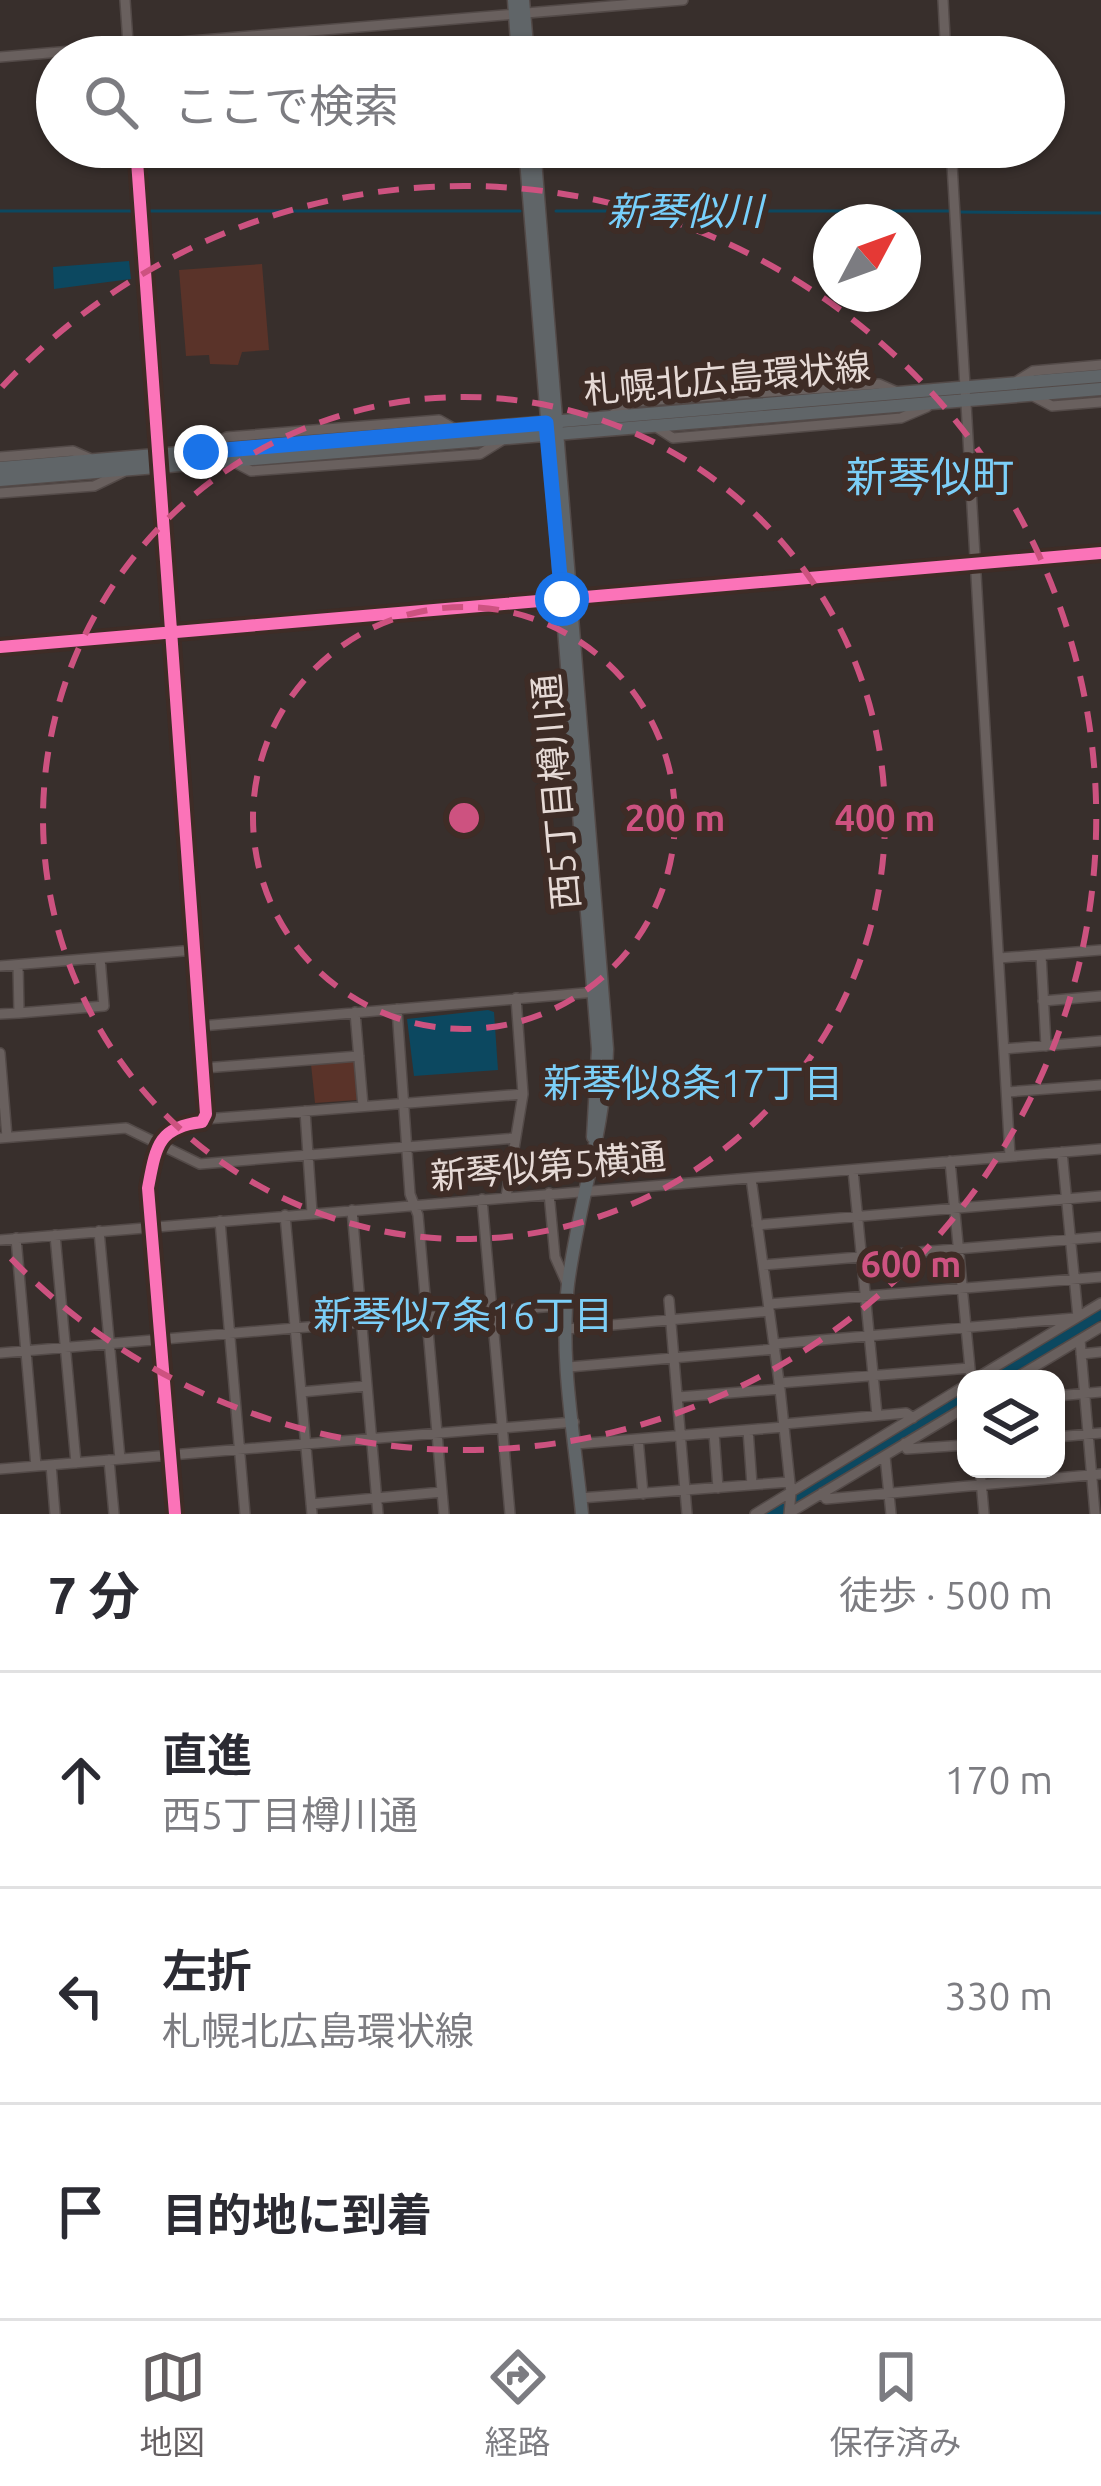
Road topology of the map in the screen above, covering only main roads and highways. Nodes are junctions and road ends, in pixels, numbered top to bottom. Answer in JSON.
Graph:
{"nodes":[{"id":1,"x":527,"y":168,"type":"edge"},
{"id":2,"x":535,"y":168,"type":"edge"},
{"id":3,"x":1101,"y":376,"type":"edge"},
{"id":4,"x":1101,"y":389,"type":"edge"},
{"id":5,"x":967,"y":394,"type":"junction"},
{"id":6,"x":551,"y":429,"type":"junction"},
{"id":7,"x":160,"y":461,"type":"junction"},
{"id":8,"x":0,"y":468,"type":"edge"},
{"id":9,"x":0,"y":480,"type":"edge"},
{"id":10,"x":582,"y":1514,"type":"edge"}],
"edges":[{"from":1,"to":6,"type":"main road","name":"西5丁目樽川通"},
{"from":2,"to":6,"type":"main road","name":"西5丁目樽川通"},
{"from":3,"to":5,"type":"main road","name":"札幌北広島環状線"},
{"from":4,"to":5,"type":"main road","name":"札幌北広島環状線"},
{"from":5,"to":6,"type":"main road","name":"札幌北広島環状線"},
{"from":5,"to":6,"type":"main road","name":"札幌北広島環状線"},
{"from":6,"to":7,"type":"main road","name":"札幌北広島環状線"},
{"from":6,"to":7,"type":"main road","name":"札幌北広島環状線"},
{"from":6,"to":10,"type":"main road","name":"西5丁目樽川通"},
{"from":7,"to":8,"type":"main road","name":"札幌北広島環状線"},
{"from":7,"to":9,"type":"main road","name":"札幌北広島環状線"}]}
